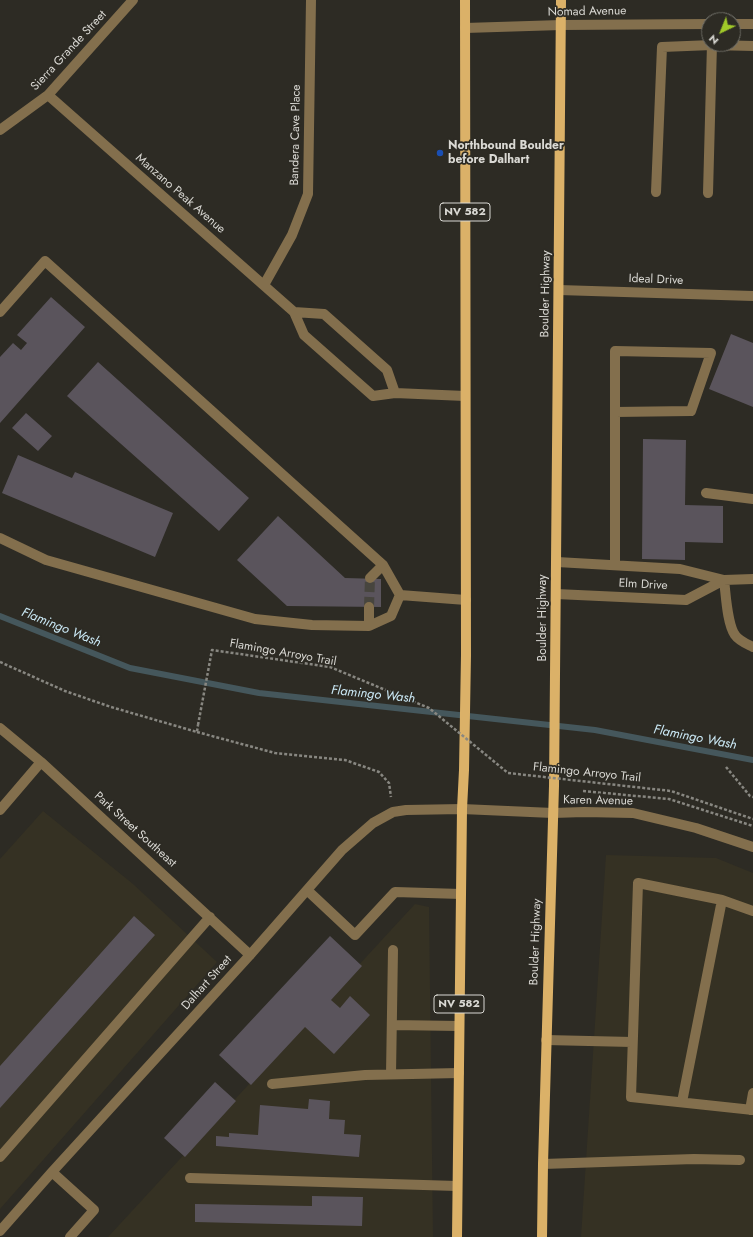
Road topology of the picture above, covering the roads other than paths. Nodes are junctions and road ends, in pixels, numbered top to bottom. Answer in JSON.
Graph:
{"nodes":[{"id":1,"x":133,"y":0,"type":"edge"},
{"id":2,"x":311,"y":0,"type":"edge"},
{"id":3,"x":465,"y":0,"type":"edge"},
{"id":4,"x":561,"y":0,"type":"edge"},
{"id":5,"x":701,"y":24,"type":"edge"},
{"id":6,"x":741,"y":24,"type":"edge"},
{"id":7,"x":753,"y":24,"type":"edge"},
{"id":8,"x":561,"y":25,"type":"junction"},
{"id":9,"x":465,"y":28,"type":"junction"},
{"id":10,"x":701,"y":45,"type":"edge"},
{"id":11,"x":741,"y":45,"type":"edge"},
{"id":12,"x":753,"y":46,"type":"edge"},
{"id":13,"x":712,"y":52,"type":"edge"},
{"id":14,"x":48,"y":95,"type":"junction"},
{"id":15,"x":0,"y":130,"type":"edge"},
{"id":16,"x":656,"y":192,"type":"dead end"},
{"id":17,"x":708,"y":193,"type":"dead end"},
{"id":18,"x":264,"y":285,"type":"junction"},
{"id":19,"x":559,"y":290,"type":"junction"},
{"id":20,"x":753,"y":296,"type":"edge"},
{"id":21,"x":0,"y":312,"type":"edge"},
{"id":22,"x":294,"y":312,"type":"junction"},
{"id":23,"x":394,"y":393,"type":"junction"},
{"id":24,"x":465,"y":396,"type":"junction"},
{"id":25,"x":615,"y":412,"type":"junction"},
{"id":26,"x":706,"y":493,"type":"dead end"},
{"id":27,"x":753,"y":499,"type":"edge"},
{"id":28,"x":0,"y":538,"type":"edge"},
{"id":29,"x":557,"y":562,"type":"junction"},
{"id":30,"x":384,"y":565,"type":"junction"},
{"id":31,"x":615,"y":565,"type":"junction"},
{"id":32,"x":370,"y":578,"type":"dead end"},
{"id":33,"x":753,"y":579,"type":"edge"},
{"id":34,"x":724,"y":580,"type":"junction"},
{"id":35,"x":556,"y":594,"type":"junction"},
{"id":36,"x":400,"y":595,"type":"junction"},
{"id":37,"x":466,"y":600,"type":"junction"},
{"id":38,"x":369,"y":607,"type":"tunnel mouth"},
{"id":39,"x":369,"y":626,"type":"junction"},
{"id":40,"x":753,"y":647,"type":"edge"},
{"id":41,"x":0,"y":728,"type":"edge"},
{"id":42,"x":41,"y":762,"type":"junction"},
{"id":43,"x":462,"y":809,"type":"junction"},
{"id":44,"x":0,"y":810,"type":"edge"},
{"id":45,"x":553,"y":813,"type":"junction"},
{"id":46,"x":753,"y":847,"type":"edge"},
{"id":47,"x":307,"y":890,"type":"junction"},
{"id":48,"x":461,"y":894,"type":"junction"},
{"id":49,"x":722,"y":900,"type":"junction"},
{"id":50,"x":753,"y":910,"type":"edge"},
{"id":51,"x":210,"y":917,"type":"junction"},
{"id":52,"x":393,"y":950,"type":"dead end"},
{"id":53,"x":250,"y":955,"type":"junction"},
{"id":54,"x":392,"y":1025,"type":"junction"},
{"id":55,"x":459,"y":1026,"type":"junction"},
{"id":56,"x":546,"y":1040,"type":"junction"},
{"id":57,"x":632,"y":1042,"type":"junction"},
{"id":58,"x":459,"y":1073,"type":"junction"},
{"id":59,"x":391,"y":1074,"type":"junction"},
{"id":60,"x":272,"y":1084,"type":"dead end"},
{"id":61,"x":753,"y":1093,"type":"edge"},
{"id":62,"x":682,"y":1102,"type":"junction"},
{"id":63,"x":752,"y":1110,"type":"edge"},
{"id":64,"x":0,"y":1157,"type":"edge"},
{"id":65,"x":740,"y":1160,"type":"dead end"},
{"id":66,"x":543,"y":1164,"type":"junction"},
{"id":67,"x":52,"y":1172,"type":"junction"},
{"id":68,"x":190,"y":1178,"type":"dead end"},
{"id":69,"x":457,"y":1186,"type":"junction"},
{"id":70,"x":1,"y":1229,"type":"edge"},
{"id":71,"x":70,"y":1237,"type":"edge"},
{"id":72,"x":457,"y":1237,"type":"edge"},
{"id":73,"x":542,"y":1237,"type":"edge"}],
"edges":[{"from":1,"to":14,"type":"street","name":"Sierra Grande Street"},
{"from":2,"to":18,"type":"street","name":"Bandera Cave Place"},
{"from":3,"to":9,"type":"main road","number":"NV 582"},
{"from":4,"to":8,"type":"main road","name":"Boulder Highway"},
{"from":5,"to":8,"type":"street","name":"Nomad Avenue"},
{"from":6,"to":7,"type":"street"},
{"from":8,"to":9,"type":"street","name":"Nomad Avenue"},
{"from":8,"to":19,"type":"main road","name":"Boulder Highway"},
{"from":9,"to":24,"type":"main road","number":"NV 582"},
{"from":10,"to":16,"type":"street"},
{"from":11,"to":12,"type":"street"},
{"from":13,"to":17,"type":"street"},
{"from":14,"to":15,"type":"street","name":"Sierra Grande Street"},
{"from":14,"to":18,"type":"street","name":"Manzano Peak Avenue"},
{"from":18,"to":22,"type":"street","name":"Manzano Peak Avenue"},
{"from":19,"to":20,"type":"street","name":"Ideal Drive"},
{"from":19,"to":29,"type":"main road","name":"Boulder Highway"},
{"from":21,"to":30,"type":"street"},
{"from":22,"to":23,"type":"street"},
{"from":22,"to":23,"type":"street","name":"Manzano Peak Avenue"},
{"from":23,"to":24,"type":"street","name":"Manzano Peak Avenue"},
{"from":24,"to":37,"type":"main road","number":"NV 582"},
{"from":25,"to":25,"type":"street"},
{"from":25,"to":31,"type":"street"},
{"from":26,"to":27,"type":"street"},
{"from":28,"to":39,"type":"street"},
{"from":29,"to":31,"type":"street","name":"Elm Drive"},
{"from":29,"to":35,"type":"main road","name":"Boulder Highway"},
{"from":30,"to":32,"type":"street"},
{"from":30,"to":36,"type":"street"},
{"from":31,"to":34,"type":"street","name":"Elm Drive"},
{"from":33,"to":34,"type":"street","name":"Elm Drive"},
{"from":34,"to":35,"type":"street","name":"Elm Drive"},
{"from":34,"to":40,"type":"street"},
{"from":35,"to":45,"type":"main road","name":"Boulder Highway"},
{"from":36,"to":37,"type":"street"},
{"from":36,"to":39,"type":"street"},
{"from":37,"to":43,"type":"main road","number":"NV 582"},
{"from":38,"to":39,"type":"street"},
{"from":41,"to":42,"type":"street","name":"Park Street Southeast"},
{"from":42,"to":44,"type":"street"},
{"from":42,"to":51,"type":"street","name":"Park Street Southeast"},
{"from":43,"to":45,"type":"street","name":"Karen Avenue"},
{"from":43,"to":47,"type":"street","name":"Dalhart Street"},
{"from":43,"to":48,"type":"main road","number":"NV 582"},
{"from":45,"to":46,"type":"street","name":"Karen Avenue"},
{"from":45,"to":56,"type":"main road","name":"Boulder Highway"},
{"from":47,"to":48,"type":"street"},
{"from":47,"to":53,"type":"street","name":"Dalhart Street"},
{"from":48,"to":55,"type":"main road","number":"NV 582"},
{"from":49,"to":50,"type":"street"},
{"from":49,"to":57,"type":"street"},
{"from":49,"to":62,"type":"street"},
{"from":51,"to":53,"type":"street","name":"Park Street Southeast"},
{"from":51,"to":64,"type":"street"},
{"from":52,"to":54,"type":"street"},
{"from":53,"to":67,"type":"street","name":"Dalhart Street"},
{"from":54,"to":55,"type":"street"},
{"from":54,"to":59,"type":"street"},
{"from":55,"to":58,"type":"main road","number":"NV 582"},
{"from":56,"to":57,"type":"street"},
{"from":56,"to":66,"type":"main road","name":"Boulder Highway"},
{"from":57,"to":62,"type":"street"},
{"from":58,"to":59,"type":"street"},
{"from":58,"to":69,"type":"main road","number":"NV 582"},
{"from":59,"to":60,"type":"street"},
{"from":61,"to":63,"type":"street"},
{"from":62,"to":63,"type":"street"},
{"from":65,"to":66,"type":"street"},
{"from":66,"to":73,"type":"main road","name":"Boulder Highway"},
{"from":67,"to":70,"type":"street","name":"Dalhart Street"},
{"from":67,"to":71,"type":"street"},
{"from":68,"to":69,"type":"street"},
{"from":69,"to":72,"type":"main road","number":"NV 582"}]}
